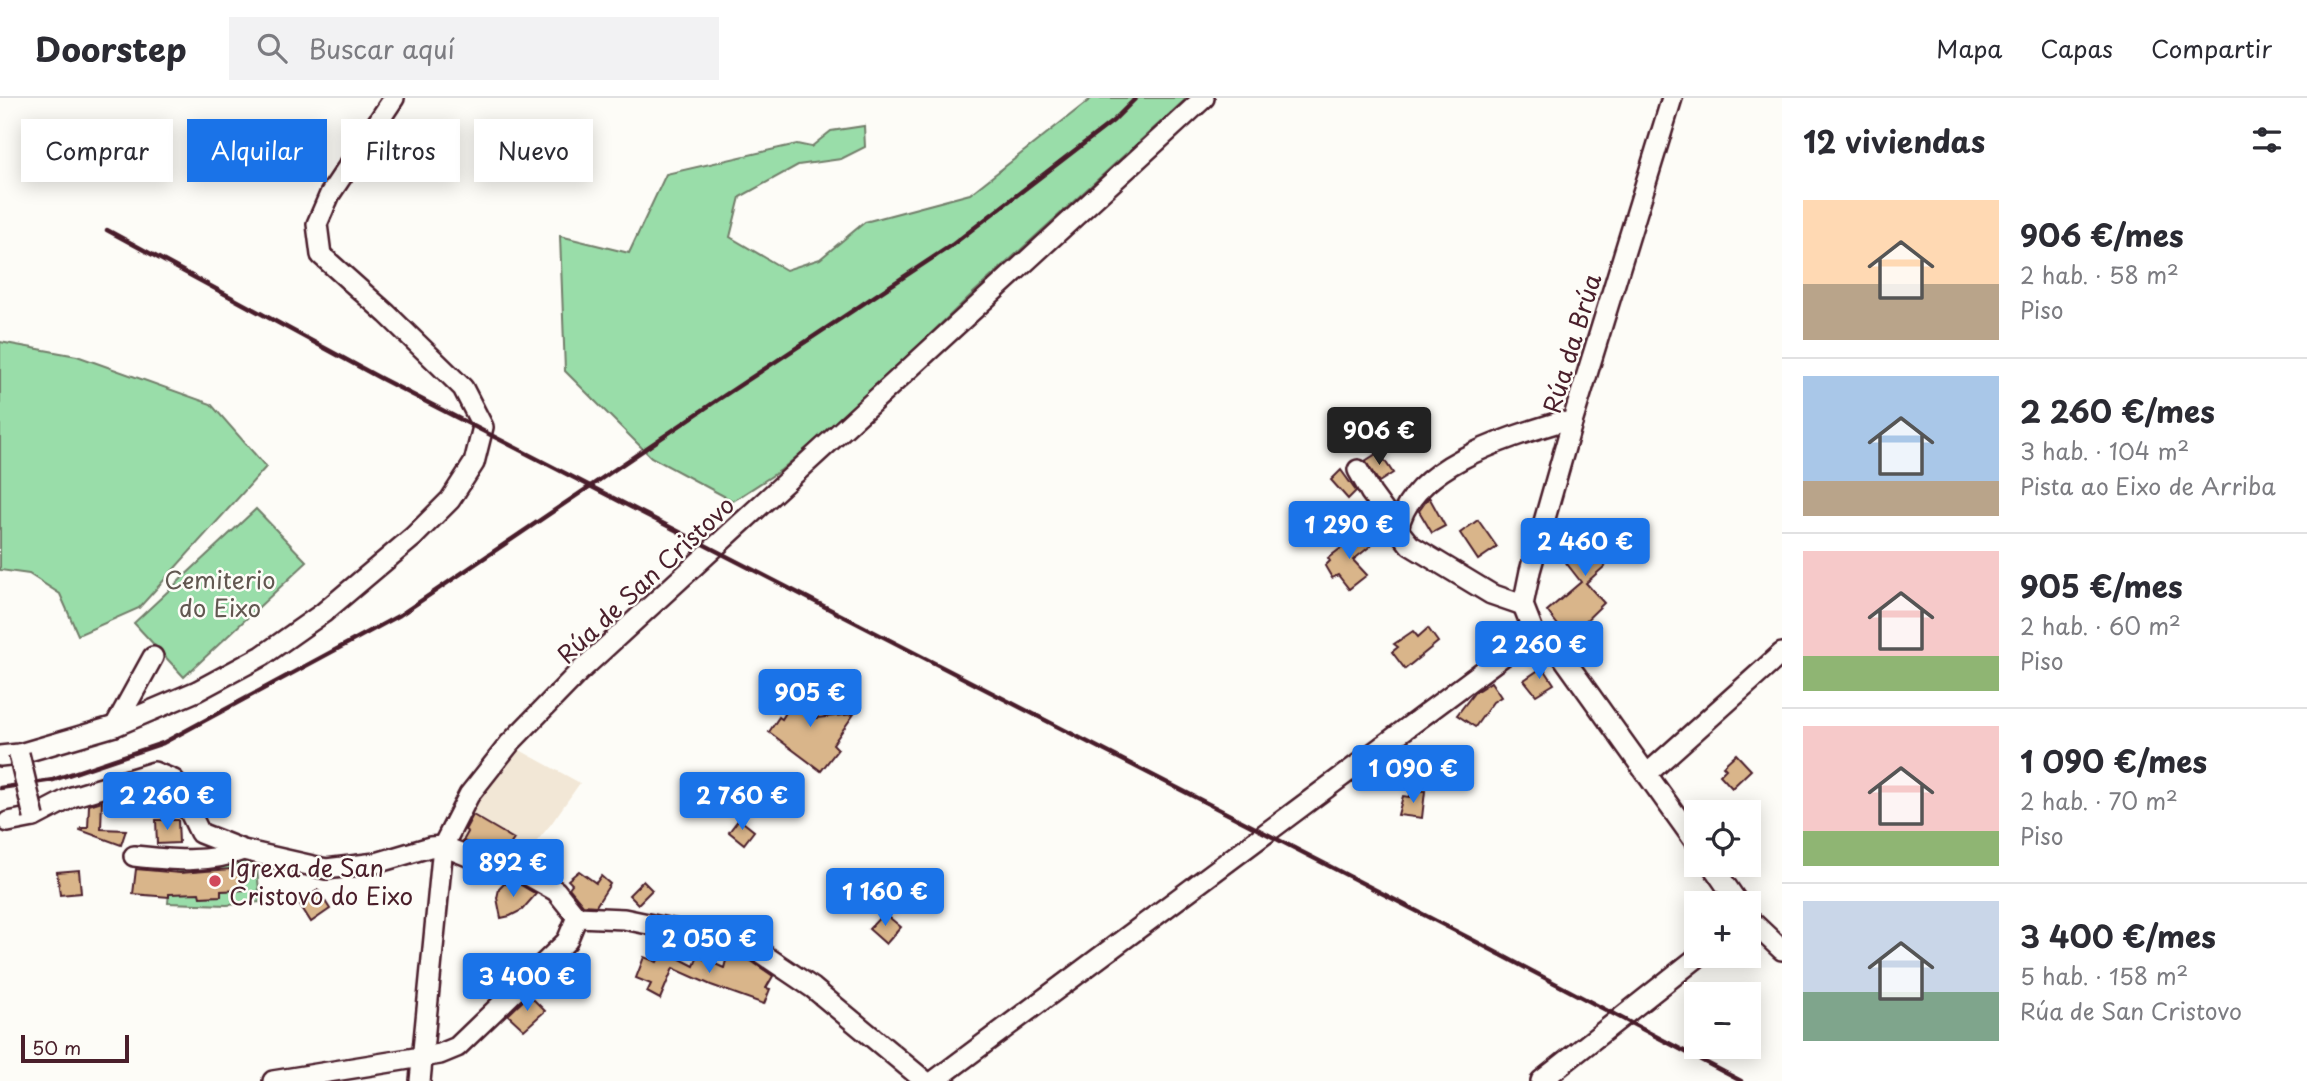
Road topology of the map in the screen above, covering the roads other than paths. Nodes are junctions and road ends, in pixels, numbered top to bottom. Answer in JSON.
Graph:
{"nodes":[{"id":1,"x":372,"y":98,"type":"edge"},
{"id":2,"x":394,"y":98,"type":"edge"},
{"id":3,"x":1204,"y":98,"type":"edge"},
{"id":4,"x":1672,"y":98,"type":"edge"},
{"id":5,"x":382,"y":115,"type":"junction"},
{"id":6,"x":1572,"y":423,"type":"junction"},
{"id":7,"x":1358,"y":470,"type":"dead end"},
{"id":8,"x":1398,"y":530,"type":"junction"},
{"id":9,"x":1524,"y":605,"type":"junction"},
{"id":10,"x":1534,"y":633,"type":"junction"},
{"id":11,"x":1782,"y":653,"type":"edge"},
{"id":12,"x":153,"y":657,"type":"dead end"},
{"id":13,"x":115,"y":726,"type":"junction"},
{"id":14,"x":1384,"y":747,"type":"junction"},
{"id":15,"x":10,"y":755,"type":"edge"},
{"id":16,"x":1454,"y":773,"type":"dead end"},
{"id":17,"x":1647,"y":774,"type":"junction"},
{"id":18,"x":34,"y":817,"type":"junction"},
{"id":19,"x":8,"y":822,"type":"dead end"},
{"id":20,"x":1684,"y":827,"type":"edge"},
{"id":21,"x":443,"y":846,"type":"junction"},
{"id":22,"x":243,"y":850,"type":"junction"},
{"id":23,"x":134,"y":856,"type":"dead end"},
{"id":24,"x":577,"y":917,"type":"junction"},
{"id":25,"x":1761,"y":930,"type":"edge"},
{"id":26,"x":1782,"y":950,"type":"edge"},
{"id":27,"x":1684,"y":968,"type":"edge"},
{"id":28,"x":423,"y":1055,"type":"junction"},
{"id":29,"x":273,"y":1081,"type":"edge"},
{"id":30,"x":420,"y":1081,"type":"edge"},
{"id":31,"x":925,"y":1081,"type":"edge"},
{"id":32,"x":934,"y":1081,"type":"edge"},
{"id":33,"x":1541,"y":1081,"type":"edge"}],
"edges":[{"from":1,"to":5,"type":"street"},
{"from":2,"to":5,"type":"street"},
{"from":3,"to":21,"type":"street","name":"Rúa de San Cristovo"},
{"from":4,"to":6,"type":"street","name":"Rúa da Brúa"},
{"from":5,"to":13,"type":"street"},
{"from":6,"to":8,"type":"street"},
{"from":6,"to":9,"type":"street","name":"Rúa da Brúa"},
{"from":7,"to":8,"type":"street"},
{"from":8,"to":9,"type":"street"},
{"from":9,"to":10,"type":"street"},
{"from":10,"to":14,"type":"street"},
{"from":10,"to":17,"type":"street"},
{"from":11,"to":17,"type":"street"},
{"from":12,"to":13,"type":"street"},
{"from":13,"to":15,"type":"street"},
{"from":14,"to":16,"type":"street"},
{"from":14,"to":32,"type":"street"},
{"from":15,"to":18,"type":"street","bridge":true},
{"from":17,"to":20,"type":"street"},
{"from":18,"to":19,"type":"street"},
{"from":18,"to":22,"type":"street"},
{"from":21,"to":22,"type":"street"},
{"from":21,"to":24,"type":"street"},
{"from":21,"to":28,"type":"street","name":"Rúa de San Cristovo"},
{"from":22,"to":23,"type":"street"},
{"from":24,"to":28,"type":"street"},
{"from":24,"to":31,"type":"street"},
{"from":25,"to":26,"type":"street"},
{"from":27,"to":33,"type":"street"},
{"from":28,"to":29,"type":"street"},
{"from":28,"to":30,"type":"street","name":"Rúa de San Cristovo"}]}
